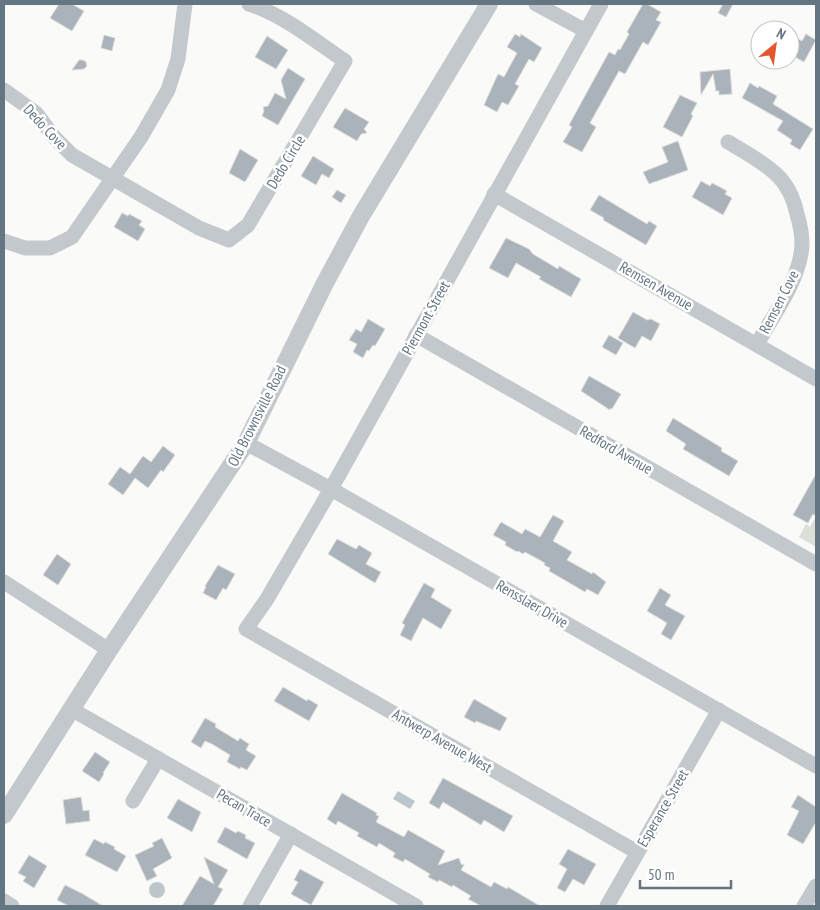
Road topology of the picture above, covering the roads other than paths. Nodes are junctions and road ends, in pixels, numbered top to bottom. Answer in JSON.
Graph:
{"nodes":[{"id":1,"x":185,"y":4,"type":"edge"},
{"id":2,"x":249,"y":4,"type":"edge"},
{"id":3,"x":489,"y":4,"type":"edge"},
{"id":4,"x":536,"y":4,"type":"edge"},
{"id":5,"x":601,"y":4,"type":"edge"},
{"id":6,"x":586,"y":31,"type":"junction"},
{"id":7,"x":4,"y":90,"type":"edge"},
{"id":8,"x":728,"y":142,"type":"dead end"},
{"id":9,"x":112,"y":178,"type":"junction"},
{"id":10,"x":494,"y":194,"type":"junction"},
{"id":11,"x":4,"y":241,"type":"edge"},
{"id":12,"x":416,"y":335,"type":"junction"},
{"id":13,"x":757,"y":344,"type":"junction"},
{"id":14,"x":816,"y":379,"type":"edge"},
{"id":15,"x":246,"y":443,"type":"junction"},
{"id":16,"x":331,"y":489,"type":"junction"},
{"id":17,"x":816,"y":564,"type":"edge"},
{"id":18,"x":4,"y":582,"type":"edge"},
{"id":19,"x":246,"y":629,"type":"joint"},
{"id":20,"x":109,"y":650,"type":"junction"},
{"id":21,"x":72,"y":709,"type":"junction"},
{"id":22,"x":719,"y":710,"type":"junction"},
{"id":23,"x":158,"y":759,"type":"junction"},
{"id":24,"x":816,"y":766,"type":"edge"},
{"id":25,"x":133,"y":801,"type":"dead end"},
{"id":26,"x":4,"y":814,"type":"edge"},
{"id":27,"x":291,"y":834,"type":"junction"},
{"id":28,"x":637,"y":852,"type":"junction"},
{"id":29,"x":816,"y":886,"type":"edge"},
{"id":30,"x":4,"y":901,"type":"edge"},
{"id":31,"x":12,"y":906,"type":"edge"},
{"id":32,"x":250,"y":906,"type":"edge"},
{"id":33,"x":416,"y":906,"type":"edge"},
{"id":34,"x":607,"y":906,"type":"edge"},
{"id":35,"x":804,"y":906,"type":"edge"}],
"edges":[{"from":1,"to":9,"type":"street"},
{"from":2,"to":9,"type":"street","name":"Dedo Circle"},
{"from":3,"to":15,"type":"street","name":"Old Brownsville Road"},
{"from":4,"to":6,"type":"street"},
{"from":5,"to":6,"type":"street","name":"Piermont Street"},
{"from":6,"to":10,"type":"street","name":"Piermont Street"},
{"from":7,"to":9,"type":"street","name":"Dedo Cove"},
{"from":8,"to":13,"type":"street","name":"Remsen Cove"},
{"from":9,"to":11,"type":"street"},
{"from":10,"to":12,"type":"street","name":"Piermont Street"},
{"from":10,"to":13,"type":"street","name":"Remsen Avenue"},
{"from":12,"to":16,"type":"street","name":"Piermont Street"},
{"from":12,"to":17,"type":"street","name":"Redford Avenue"},
{"from":13,"to":14,"type":"street","name":"Remsen Avenue"},
{"from":15,"to":16,"type":"street","name":"Rensslaer Drive"},
{"from":15,"to":20,"type":"street","name":"Old Brownsville Road"},
{"from":16,"to":19,"type":"street","name":"Piermont Street"},
{"from":16,"to":22,"type":"street","name":"Rensslaer Drive"},
{"from":18,"to":20,"type":"street"},
{"from":19,"to":28,"type":"street","name":"Antwerp Avenue West"},
{"from":20,"to":21,"type":"street","name":"Old Brownsville Road"},
{"from":21,"to":23,"type":"street","name":"Pecan Trace"},
{"from":21,"to":26,"type":"street","name":"Old Brownsville Road"},
{"from":22,"to":24,"type":"street","name":"Rensslaer Drive"},
{"from":22,"to":28,"type":"street","name":"Esperance Street"},
{"from":23,"to":25,"type":"street"},
{"from":23,"to":27,"type":"street","name":"Pecan Trace"},
{"from":27,"to":32,"type":"street"},
{"from":27,"to":33,"type":"street","name":"Pecan Trace"},
{"from":28,"to":34,"type":"street","name":"Esperance Street"},
{"from":29,"to":35,"type":"street"},
{"from":30,"to":31,"type":"street"}]}
